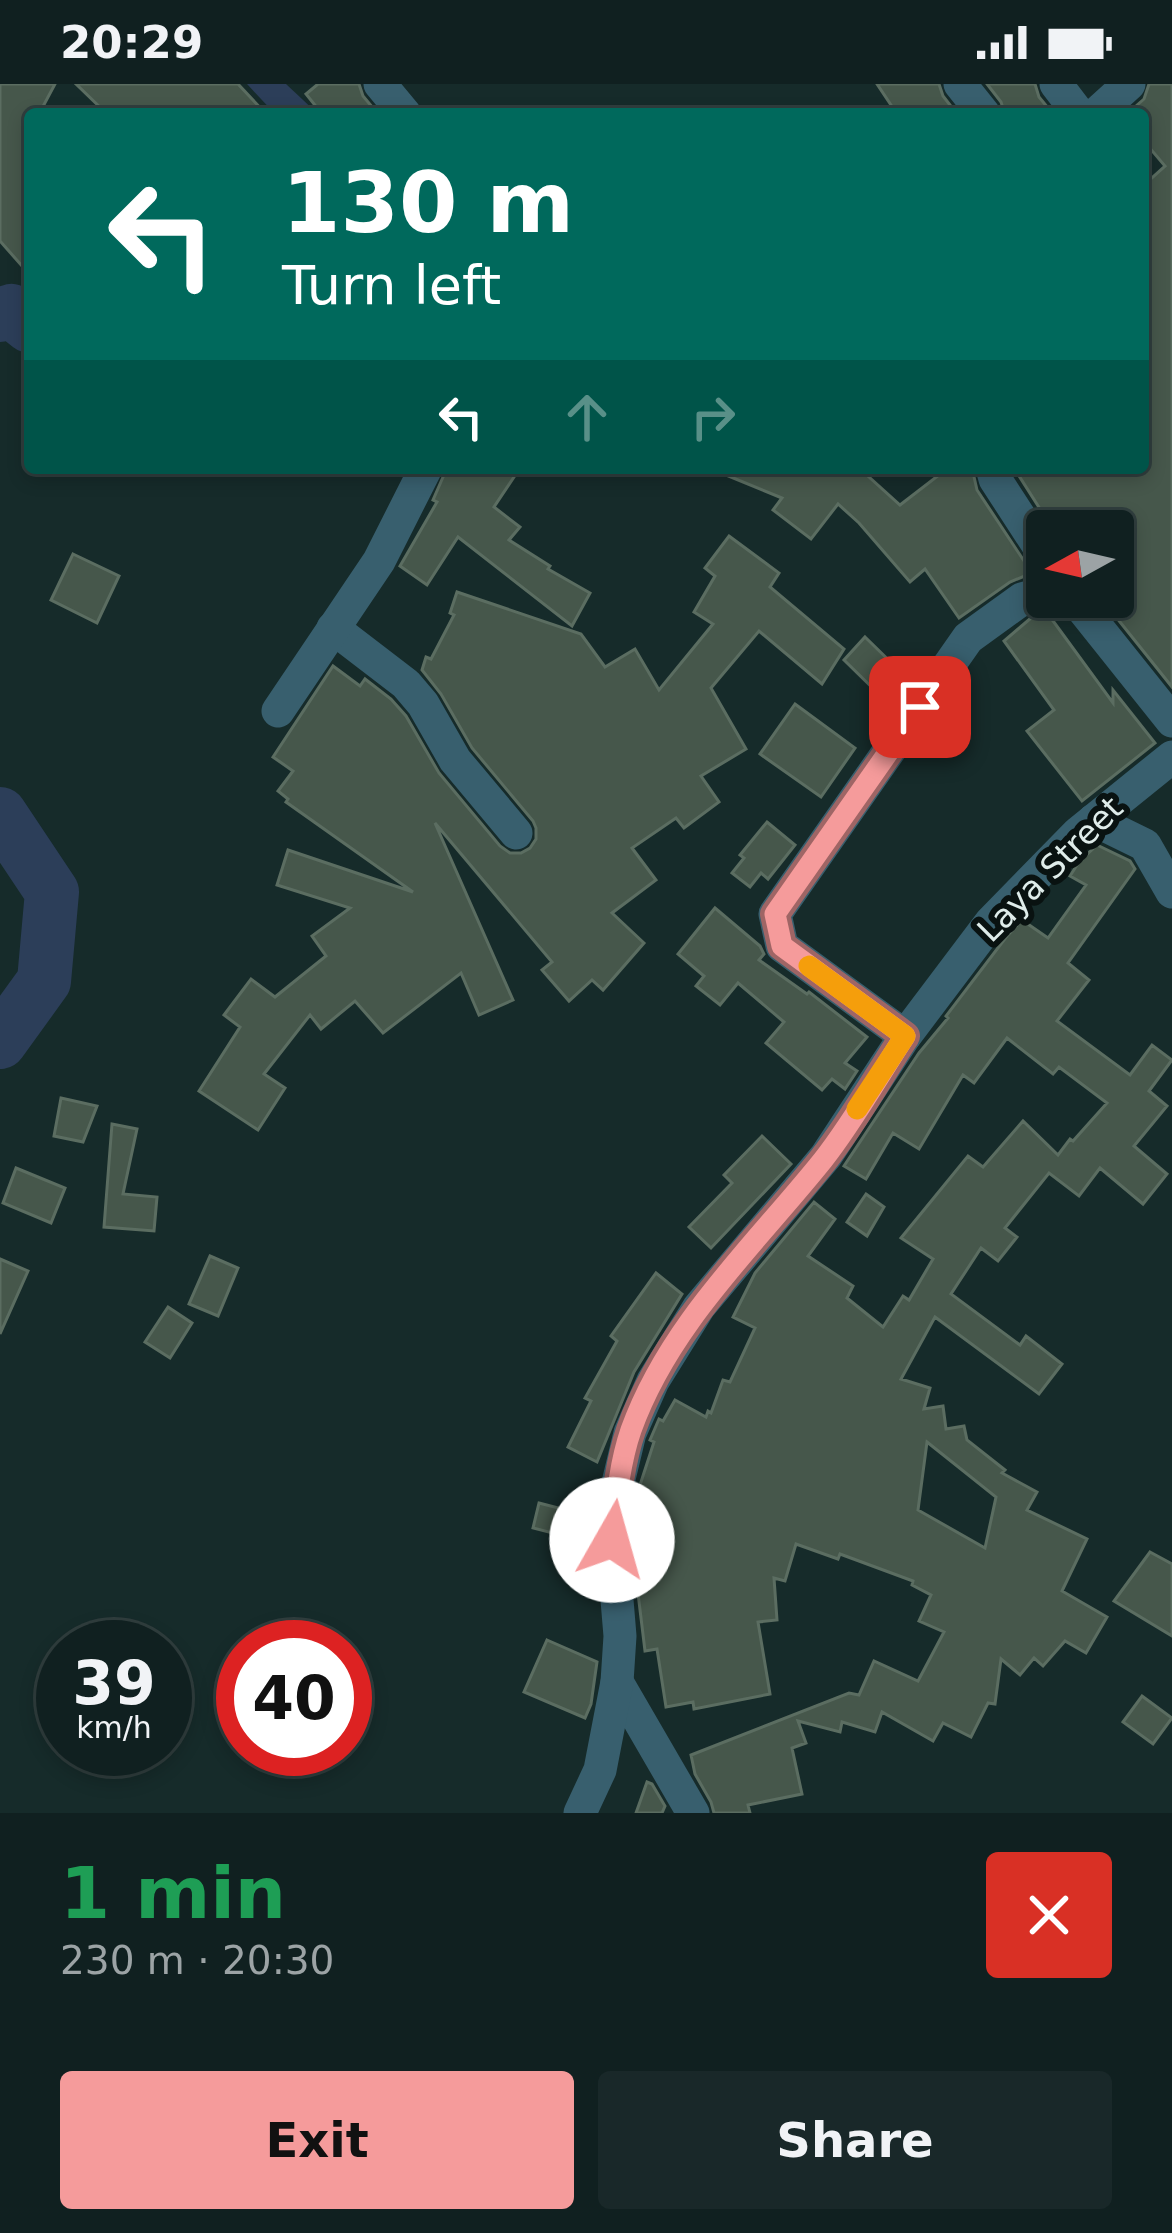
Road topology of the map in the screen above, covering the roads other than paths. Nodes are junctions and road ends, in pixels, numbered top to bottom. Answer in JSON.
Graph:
{"nodes":[{"id":1,"x":380,"y":84,"type":"edge"},
{"id":2,"x":960,"y":84,"type":"edge"},
{"id":3,"x":1056,"y":84,"type":"edge"},
{"id":4,"x":1130,"y":84,"type":"edge"},
{"id":5,"x":400,"y":108,"type":"edge"},
{"id":6,"x":980,"y":108,"type":"edge"},
{"id":7,"x":1074,"y":108,"type":"edge"},
{"id":8,"x":1103,"y":108,"type":"edge"},
{"id":9,"x":423,"y":474,"type":"edge"},
{"id":10,"x":994,"y":474,"type":"edge"},
{"id":11,"x":1026,"y":526,"type":"edge"},
{"id":12,"x":1026,"y":597,"type":"edge"},
{"id":13,"x":1090,"y":618,"type":"edge"},
{"id":14,"x":332,"y":628,"type":"junction"},
{"id":15,"x":278,"y":711,"type":"dead end"},
{"id":16,"x":1172,"y":721,"type":"edge"},
{"id":17,"x":1172,"y":757,"type":"edge"},
{"id":18,"x":1094,"y":820,"type":"junction"},
{"id":19,"x":516,"y":833,"type":"dead end"},
{"id":20,"x":1172,"y":892,"type":"edge"},
{"id":21,"x":905,"y":1036,"type":"junction"},
{"id":22,"x":616,"y":1682,"type":"junction"},
{"id":23,"x":580,"y":1813,"type":"edge"},
{"id":24,"x":693,"y":1813,"type":"edge"}],
"edges":[{"from":1,"to":5,"type":"street"},
{"from":2,"to":6,"type":"street"},
{"from":3,"to":7,"type":"street"},
{"from":4,"to":8,"type":"street"},
{"from":9,"to":14,"type":"street"},
{"from":10,"to":11,"type":"street"},
{"from":12,"to":21,"type":"street"},
{"from":13,"to":16,"type":"street"},
{"from":14,"to":15,"type":"street"},
{"from":14,"to":19,"type":"street"},
{"from":17,"to":18,"type":"street","name":"Laya Street"},
{"from":18,"to":20,"type":"street"},
{"from":18,"to":21,"type":"street","name":"Laya Street"},
{"from":21,"to":22,"type":"street","name":"Laya Street"},
{"from":22,"to":23,"type":"street","name":"Laya Street"},
{"from":22,"to":24,"type":"street"}]}
